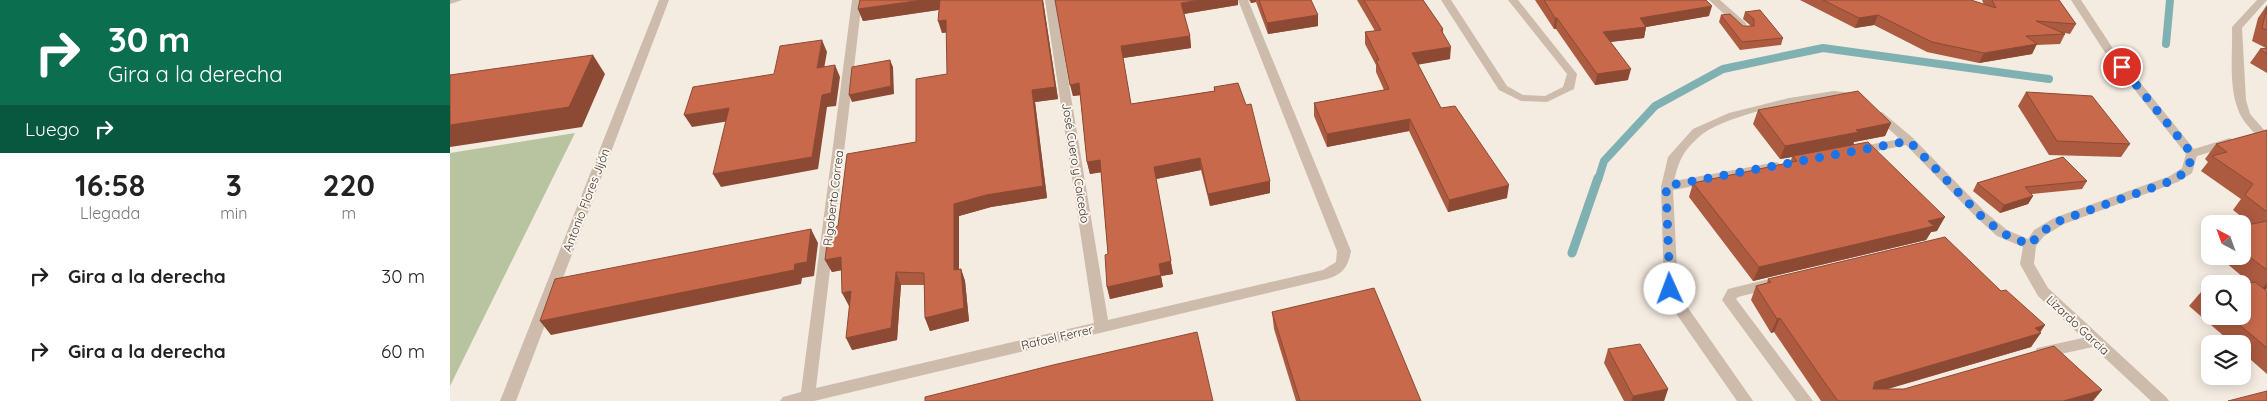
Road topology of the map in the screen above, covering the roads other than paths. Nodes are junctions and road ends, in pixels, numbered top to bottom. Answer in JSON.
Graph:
{"nodes":[{"id":1,"x":457,"y":0,"type":"edge"},
{"id":2,"x":664,"y":0,"type":"edge"},
{"id":3,"x":857,"y":0,"type":"edge"},
{"id":4,"x":1050,"y":0,"type":"edge"},
{"id":5,"x":1243,"y":0,"type":"edge"},
{"id":6,"x":1446,"y":0,"type":"edge"},
{"id":7,"x":1513,"y":0,"type":"edge"},
{"id":8,"x":1714,"y":0,"type":"edge"},
{"id":9,"x":2076,"y":0,"type":"edge"},
{"id":10,"x":2262,"y":0,"type":"edge"},
{"id":11,"x":450,"y":1,"type":"edge"},
{"id":12,"x":1746,"y":30,"type":"edge"},
{"id":13,"x":2264,"y":131,"type":"edge"},
{"id":14,"x":1909,"y":141,"type":"junction"},
{"id":15,"x":1841,"y":154,"type":"edge"},
{"id":16,"x":2192,"y":154,"type":"junction"},
{"id":17,"x":1793,"y":163,"type":"edge"},
{"id":18,"x":1666,"y":186,"type":"junction"},
{"id":19,"x":2030,"y":245,"type":"junction"},
{"id":20,"x":1789,"y":279,"type":"edge"},
{"id":21,"x":1102,"y":326,"type":"junction"},
{"id":22,"x":2096,"y":341,"type":"junction"},
{"id":23,"x":2027,"y":357,"type":"edge"},
{"id":24,"x":808,"y":396,"type":"junction"},
{"id":25,"x":508,"y":401,"type":"edge"},
{"id":26,"x":788,"y":401,"type":"edge"},
{"id":27,"x":1745,"y":401,"type":"edge"},
{"id":28,"x":1805,"y":401,"type":"edge"},
{"id":29,"x":2161,"y":401,"type":"edge"}],
"edges":[{"from":1,"to":11,"type":"street"},
{"from":2,"to":25,"type":"street","name":"Antonio Flores Jijón"},
{"from":3,"to":24,"type":"street","name":"Rigoberto Correa"},
{"from":4,"to":21,"type":"street","name":"José Cuero y Caicedo"},
{"from":5,"to":21,"type":"street","name":"Rafael Ferrer"},
{"from":6,"to":7,"type":"street"},
{"from":8,"to":12,"type":"street"},
{"from":9,"to":16,"type":"street"},
{"from":10,"to":13,"type":"street"},
{"from":13,"to":16,"type":"street"},
{"from":14,"to":15,"type":"street"},
{"from":14,"to":18,"type":"street"},
{"from":14,"to":19,"type":"street"},
{"from":16,"to":19,"type":"street"},
{"from":17,"to":18,"type":"street"},
{"from":18,"to":27,"type":"street"},
{"from":19,"to":22,"type":"street","name":"Lizardo Garcia"},
{"from":20,"to":28,"type":"street"},
{"from":21,"to":24,"type":"street","name":"Rafael Ferrer"},
{"from":22,"to":23,"type":"street"},
{"from":22,"to":29,"type":"street","name":"Lizardo Garcia"},
{"from":24,"to":26,"type":"street","name":"Rafael Ferrer"}]}
